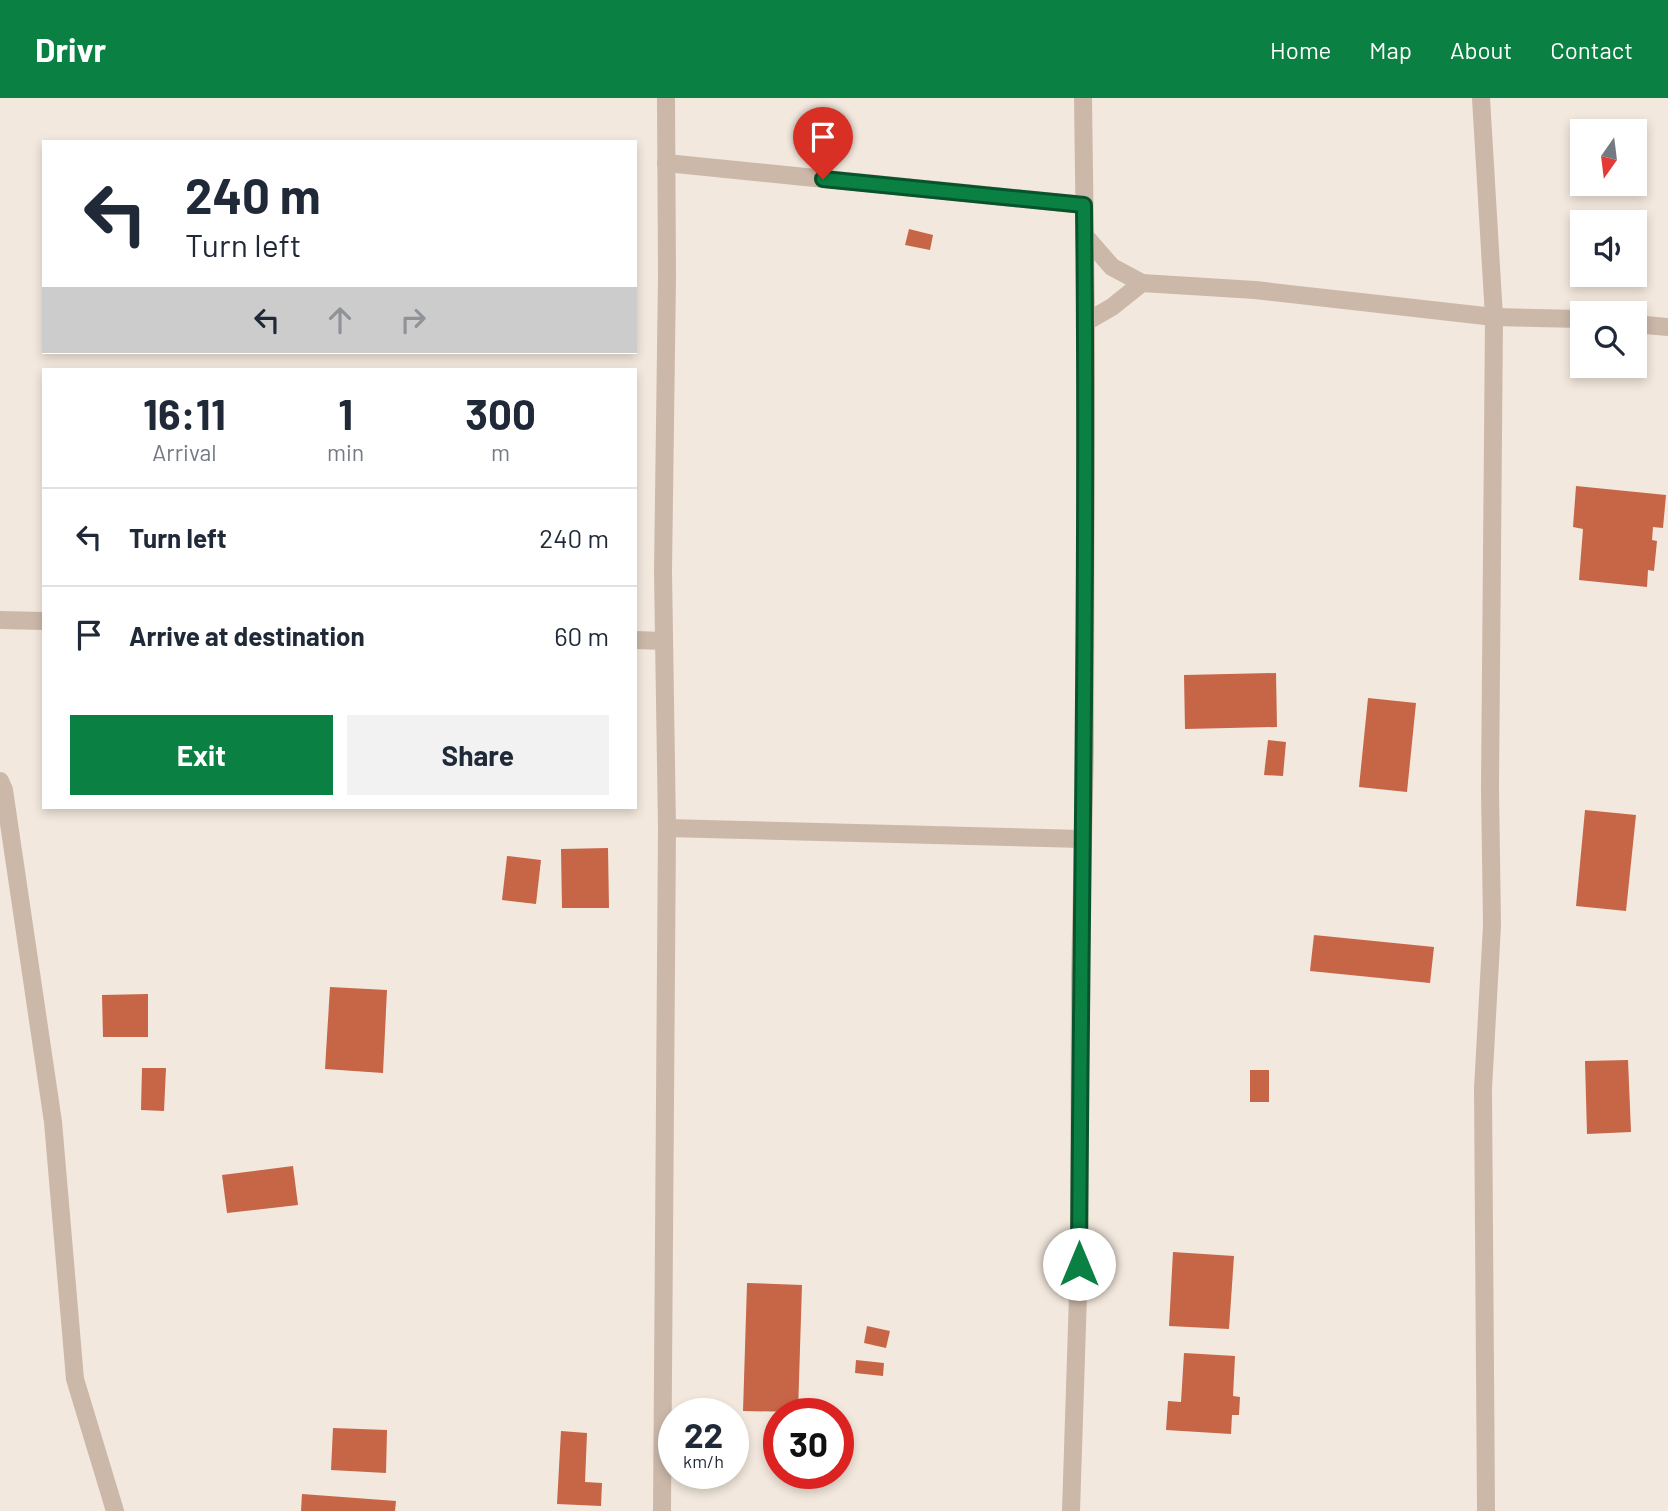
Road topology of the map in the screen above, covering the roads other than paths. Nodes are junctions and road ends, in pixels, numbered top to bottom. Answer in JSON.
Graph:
{"nodes":[{"id":1,"x":666,"y":98,"type":"edge"},
{"id":2,"x":1083,"y":98,"type":"edge"},
{"id":3,"x":1481,"y":98,"type":"edge"},
{"id":4,"x":666,"y":163,"type":"junction"},
{"id":5,"x":1084,"y":205,"type":"junction"},
{"id":6,"x":1085,"y":236,"type":"junction"},
{"id":7,"x":1142,"y":283,"type":"junction"},
{"id":8,"x":1494,"y":317,"type":"junction"},
{"id":9,"x":1570,"y":319,"type":"edge"},
{"id":10,"x":1086,"y":322,"type":"junction"},
{"id":11,"x":1647,"y":325,"type":"edge"},
{"id":12,"x":1668,"y":327,"type":"edge"},
{"id":13,"x":0,"y":620,"type":"edge"},
{"id":14,"x":42,"y":621,"type":"edge"},
{"id":15,"x":637,"y":640,"type":"edge"},
{"id":16,"x":664,"y":641,"type":"junction"},
{"id":17,"x":0,"y":781,"type":"edge"},
{"id":18,"x":667,"y":828,"type":"junction"},
{"id":19,"x":1083,"y":839,"type":"junction"},
{"id":20,"x":115,"y":1511,"type":"edge"},
{"id":21,"x":662,"y":1511,"type":"edge"},
{"id":22,"x":1071,"y":1511,"type":"edge"},
{"id":23,"x":1486,"y":1511,"type":"edge"}],
"edges":[{"from":1,"to":4,"type":"street"},
{"from":2,"to":5,"type":"street"},
{"from":3,"to":8,"type":"street"},
{"from":4,"to":5,"type":"street"},
{"from":4,"to":16,"type":"street"},
{"from":5,"to":6,"type":"street"},
{"from":6,"to":7,"type":"street"},
{"from":6,"to":10,"type":"street"},
{"from":7,"to":8,"type":"street"},
{"from":7,"to":10,"type":"street"},
{"from":8,"to":9,"type":"street"},
{"from":8,"to":23,"type":"street"},
{"from":10,"to":19,"type":"street"},
{"from":11,"to":12,"type":"street"},
{"from":13,"to":14,"type":"street"},
{"from":15,"to":16,"type":"street"},
{"from":16,"to":18,"type":"street"},
{"from":17,"to":20,"type":"street"},
{"from":18,"to":19,"type":"street"},
{"from":18,"to":21,"type":"street"},
{"from":19,"to":22,"type":"street"}]}
